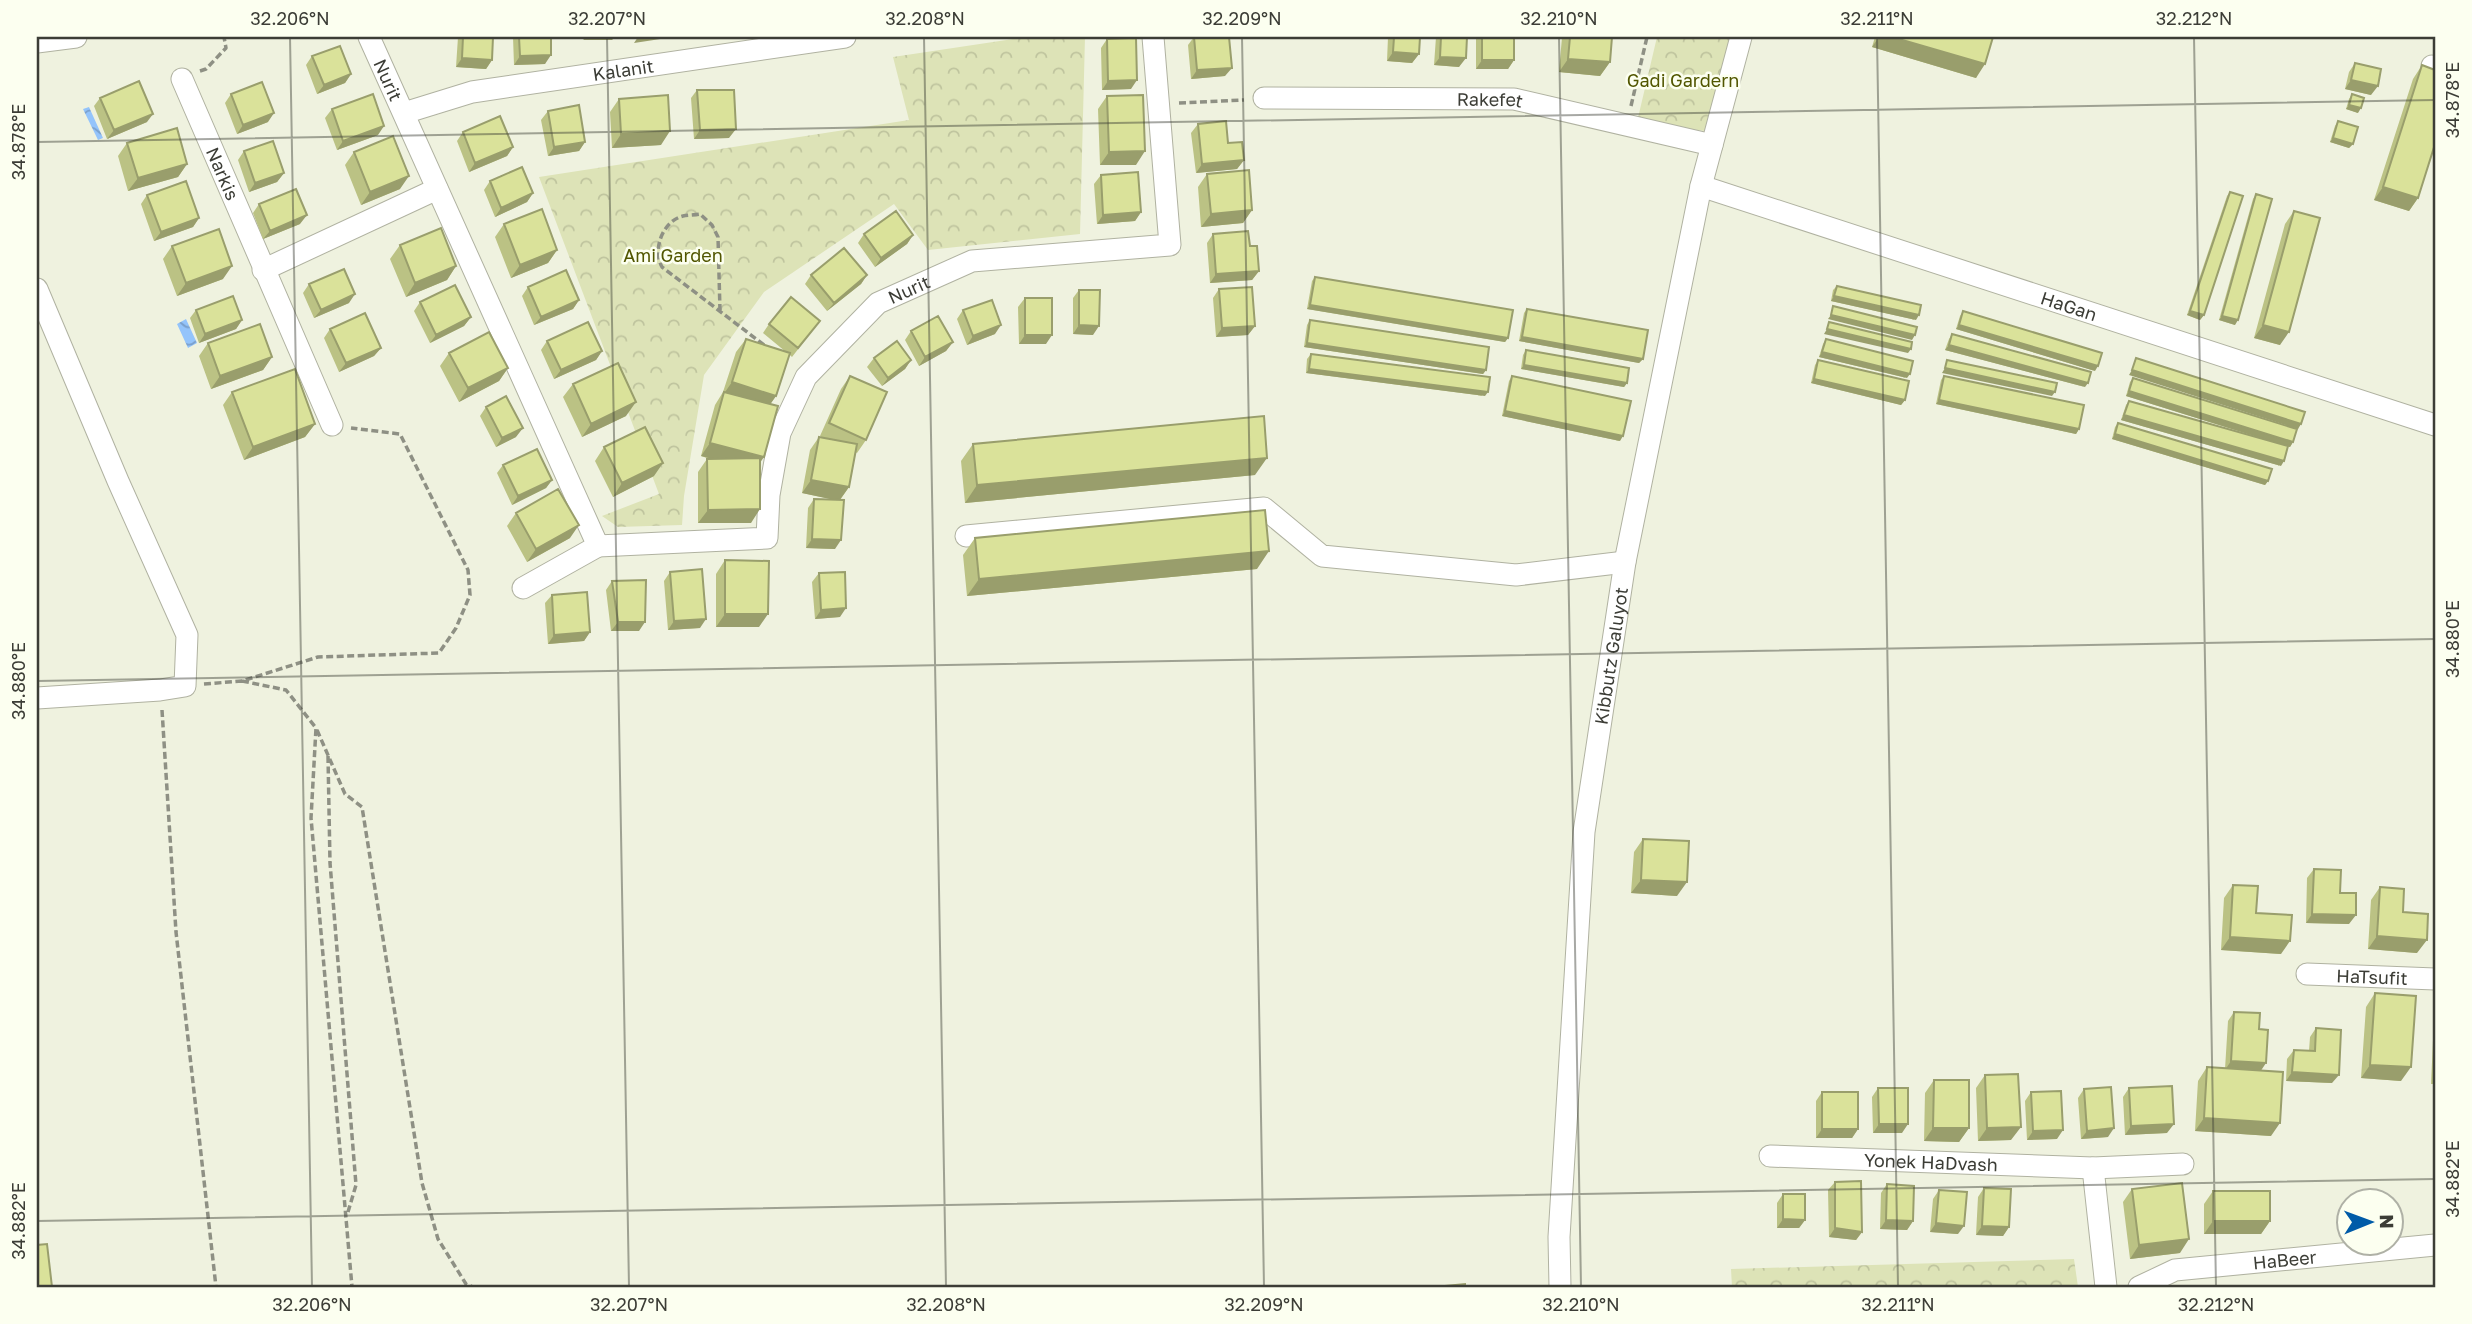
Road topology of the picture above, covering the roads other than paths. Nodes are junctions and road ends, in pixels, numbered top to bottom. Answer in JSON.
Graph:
{"nodes":[{"id":1,"x":76,"y":37,"type":"edge"},
{"id":2,"x":369,"y":37,"type":"edge"},
{"id":3,"x":845,"y":37,"type":"edge"},
{"id":4,"x":1153,"y":37,"type":"edge"},
{"id":5,"x":1741,"y":37,"type":"edge"},
{"id":6,"x":37,"y":42,"type":"edge"},
{"id":7,"x":182,"y":79,"type":"road end"},
{"id":8,"x":1264,"y":98,"type":"road end"},
{"id":9,"x":404,"y":113,"type":"junction"},
{"id":10,"x":1712,"y":145,"type":"junction"},
{"id":11,"x":1702,"y":186,"type":"junction"},
{"id":12,"x":438,"y":189,"type":"junction"},
{"id":13,"x":263,"y":270,"type":"junction"},
{"id":14,"x":37,"y":289,"type":"edge"},
{"id":15,"x":332,"y":425,"type":"road end"},
{"id":16,"x":2435,"y":425,"type":"edge"},
{"id":17,"x":966,"y":536,"type":"dead end"},
{"id":18,"x":598,"y":546,"type":"junction"},
{"id":19,"x":1625,"y":562,"type":"junction"},
{"id":20,"x":523,"y":588,"type":"dead end"},
{"id":21,"x":37,"y":698,"type":"edge"},
{"id":22,"x":2307,"y":974,"type":"dead end"},
{"id":23,"x":2435,"y":979,"type":"edge"},
{"id":24,"x":1770,"y":1156,"type":"dead end"},
{"id":25,"x":2183,"y":1164,"type":"dead end"},
{"id":26,"x":2093,"y":1168,"type":"junction"},
{"id":27,"x":2435,"y":1245,"type":"edge"},
{"id":28,"x":1560,"y":1287,"type":"edge"},
{"id":29,"x":2106,"y":1287,"type":"edge"},
{"id":30,"x":2139,"y":1287,"type":"edge"}],
"edges":[{"from":1,"to":6,"type":"street"},
{"from":2,"to":9,"type":"street","name":"Nurit"},
{"from":3,"to":9,"type":"street","name":"Kalanit"},
{"from":4,"to":18,"type":"street","name":"Nurit"},
{"from":5,"to":10,"type":"street","name":"Kibbutz Galuyot"},
{"from":7,"to":13,"type":"street","name":"Narkis"},
{"from":8,"to":10,"type":"street","name":"Rakefet"},
{"from":9,"to":12,"type":"street","name":"Nurit"},
{"from":10,"to":11,"type":"street","name":"Kibbutz Galuyot"},
{"from":11,"to":16,"type":"street","name":"HaGan"},
{"from":11,"to":19,"type":"street","name":"Kibbutz Galuyot"},
{"from":12,"to":13,"type":"street"},
{"from":12,"to":18,"type":"street","name":"Nurit"},
{"from":13,"to":15,"type":"street","name":"Narkis"},
{"from":14,"to":21,"type":"street"},
{"from":17,"to":19,"type":"street"},
{"from":18,"to":20,"type":"street","name":"Nurit"},
{"from":19,"to":28,"type":"street","name":"Kibbutz Galuyot"},
{"from":22,"to":23,"type":"street","name":"HaTsufit"},
{"from":24,"to":26,"type":"street","name":"Yonek HaDvash"},
{"from":25,"to":26,"type":"street","name":"Yonek HaDvash"},
{"from":26,"to":29,"type":"street"},
{"from":27,"to":30,"type":"street","name":"HaBeer"}]}
